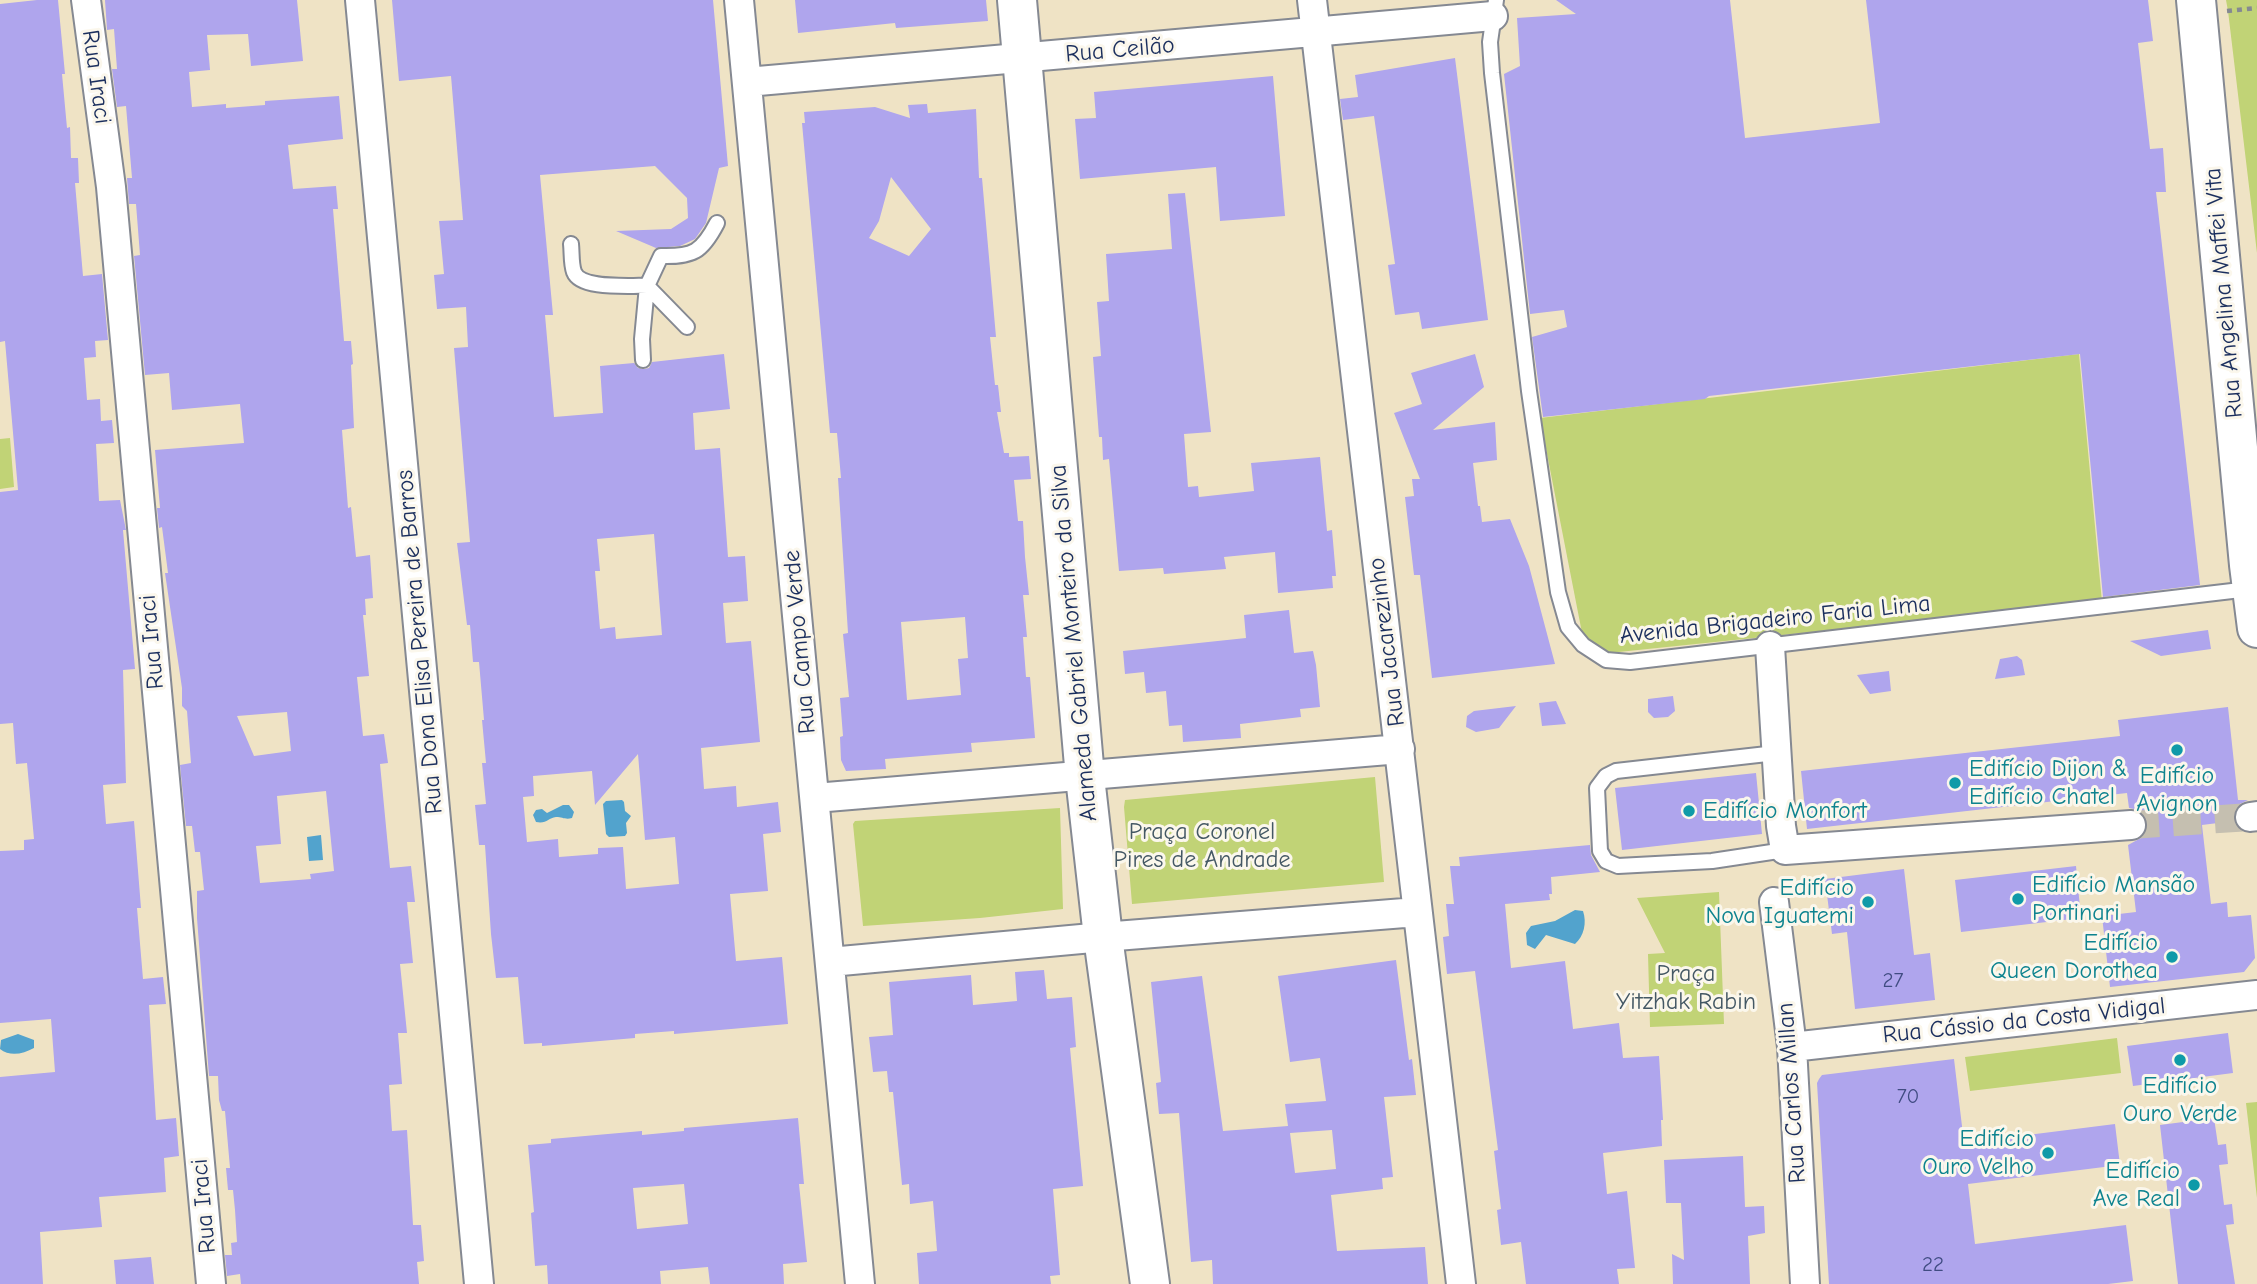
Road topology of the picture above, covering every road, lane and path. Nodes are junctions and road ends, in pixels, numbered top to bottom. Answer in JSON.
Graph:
{"nodes":[{"id":1,"x":86,"y":0,"type":"edge"},
{"id":2,"x":360,"y":0,"type":"edge"},
{"id":3,"x":739,"y":0,"type":"edge"},
{"id":4,"x":1017,"y":0,"type":"edge"},
{"id":5,"x":1312,"y":0,"type":"edge"},
{"id":6,"x":2196,"y":0,"type":"edge"},
{"id":7,"x":1494,"y":8,"type":"edge"},
{"id":8,"x":1315,"y":33,"type":"junction"},
{"id":9,"x":1023,"y":59,"type":"junction"},
{"id":10,"x":747,"y":82,"type":"junction"},
{"id":11,"x":717,"y":223,"type":"dead end"},
{"id":12,"x":571,"y":244,"type":"dead end"},
{"id":13,"x":647,"y":286,"type":"junction"},
{"id":14,"x":687,"y":327,"type":"dead end"},
{"id":15,"x":643,"y":360,"type":"dead end"},
{"id":16,"x":2252,"y":588,"type":"junction"},
{"id":17,"x":2257,"y":628,"type":"edge"},
{"id":18,"x":1770,"y":646,"type":"junction"},
{"id":19,"x":1400,"y":749,"type":"junction"},
{"id":20,"x":1776,"y":753,"type":"junction"},
{"id":21,"x":1085,"y":777,"type":"junction"},
{"id":22,"x":815,"y":797,"type":"junction"},
{"id":23,"x":2131,"y":825,"type":"tunnel mouth"},
{"id":24,"x":1785,"y":850,"type":"junction"},
{"id":25,"x":1774,"y":902,"type":"dead end"},
{"id":26,"x":1417,"y":912,"type":"junction"},
{"id":27,"x":1103,"y":937,"type":"junction"},
{"id":28,"x":830,"y":962,"type":"junction"},
{"id":29,"x":2257,"y":995,"type":"edge"},
{"id":30,"x":1792,"y":1048,"type":"junction"},
{"id":31,"x":211,"y":1284,"type":"edge"},
{"id":32,"x":479,"y":1284,"type":"edge"},
{"id":33,"x":860,"y":1284,"type":"edge"},
{"id":34,"x":1150,"y":1284,"type":"edge"},
{"id":35,"x":1461,"y":1284,"type":"edge"},
{"id":36,"x":1805,"y":1284,"type":"edge"}],
"edges":[{"from":1,"to":31,"type":"street","name":"Rua Iraci"},
{"from":2,"to":32,"type":"street","name":"Rua Dona Elisa Pereira de Barros"},
{"from":3,"to":10,"type":"street","name":"Rua Campo Verde"},
{"from":4,"to":9,"type":"street","name":"Alameda Gabriel Monteiro da Silva"},
{"from":5,"to":8,"type":"street","name":"Rua Jacarezinho"},
{"from":6,"to":16,"type":"street","name":"Rua Angelina Maffei Vita"},
{"from":7,"to":8,"type":"street","name":"Rua Ceilão"},
{"from":7,"to":18,"type":"lane","name":"Avenida Brigadeiro Faria Lima"},
{"from":8,"to":9,"type":"street","name":"Rua Ceilão"},
{"from":8,"to":19,"type":"street","name":"Rua Jacarezinho"},
{"from":9,"to":10,"type":"street","name":"Rua Ceilão"},
{"from":9,"to":21,"type":"street","name":"Alameda Gabriel Monteiro da Silva"},
{"from":10,"to":22,"type":"street","name":"Rua Campo Verde"},
{"from":11,"to":13,"type":"lane"},
{"from":12,"to":13,"type":"lane"},
{"from":13,"to":14,"type":"lane"},
{"from":13,"to":15,"type":"lane"},
{"from":16,"to":17,"type":"street","name":"Rua Angelina Maffei Vita"},
{"from":16,"to":18,"type":"lane","name":"Avenida Brigadeiro Faria Lima"},
{"from":18,"to":20,"type":"street"},
{"from":19,"to":21,"type":"street"},
{"from":19,"to":26,"type":"street","name":"Rua Jacarezinho"},
{"from":20,"to":24,"type":"street"},
{"from":20,"to":24,"type":"lane"},
{"from":21,"to":22,"type":"street"},
{"from":21,"to":27,"type":"street","name":"Alameda Gabriel Monteiro da Silva"},
{"from":22,"to":28,"type":"street","name":"Rua Campo Verde"},
{"from":23,"to":24,"type":"street"},
{"from":25,"to":30,"type":"street","name":"Rua Carlos Millan"},
{"from":26,"to":27,"type":"street"},
{"from":26,"to":35,"type":"street","name":"Rua Jacarezinho"},
{"from":27,"to":28,"type":"street"},
{"from":27,"to":34,"type":"street","name":"Alameda Gabriel Monteiro da Silva"},
{"from":28,"to":33,"type":"street","name":"Rua Campo Verde"},
{"from":29,"to":30,"type":"street","name":"Rua Cássio da Costa Vidigal"},
{"from":30,"to":36,"type":"street","name":"Rua Carlos Millan"}]}
